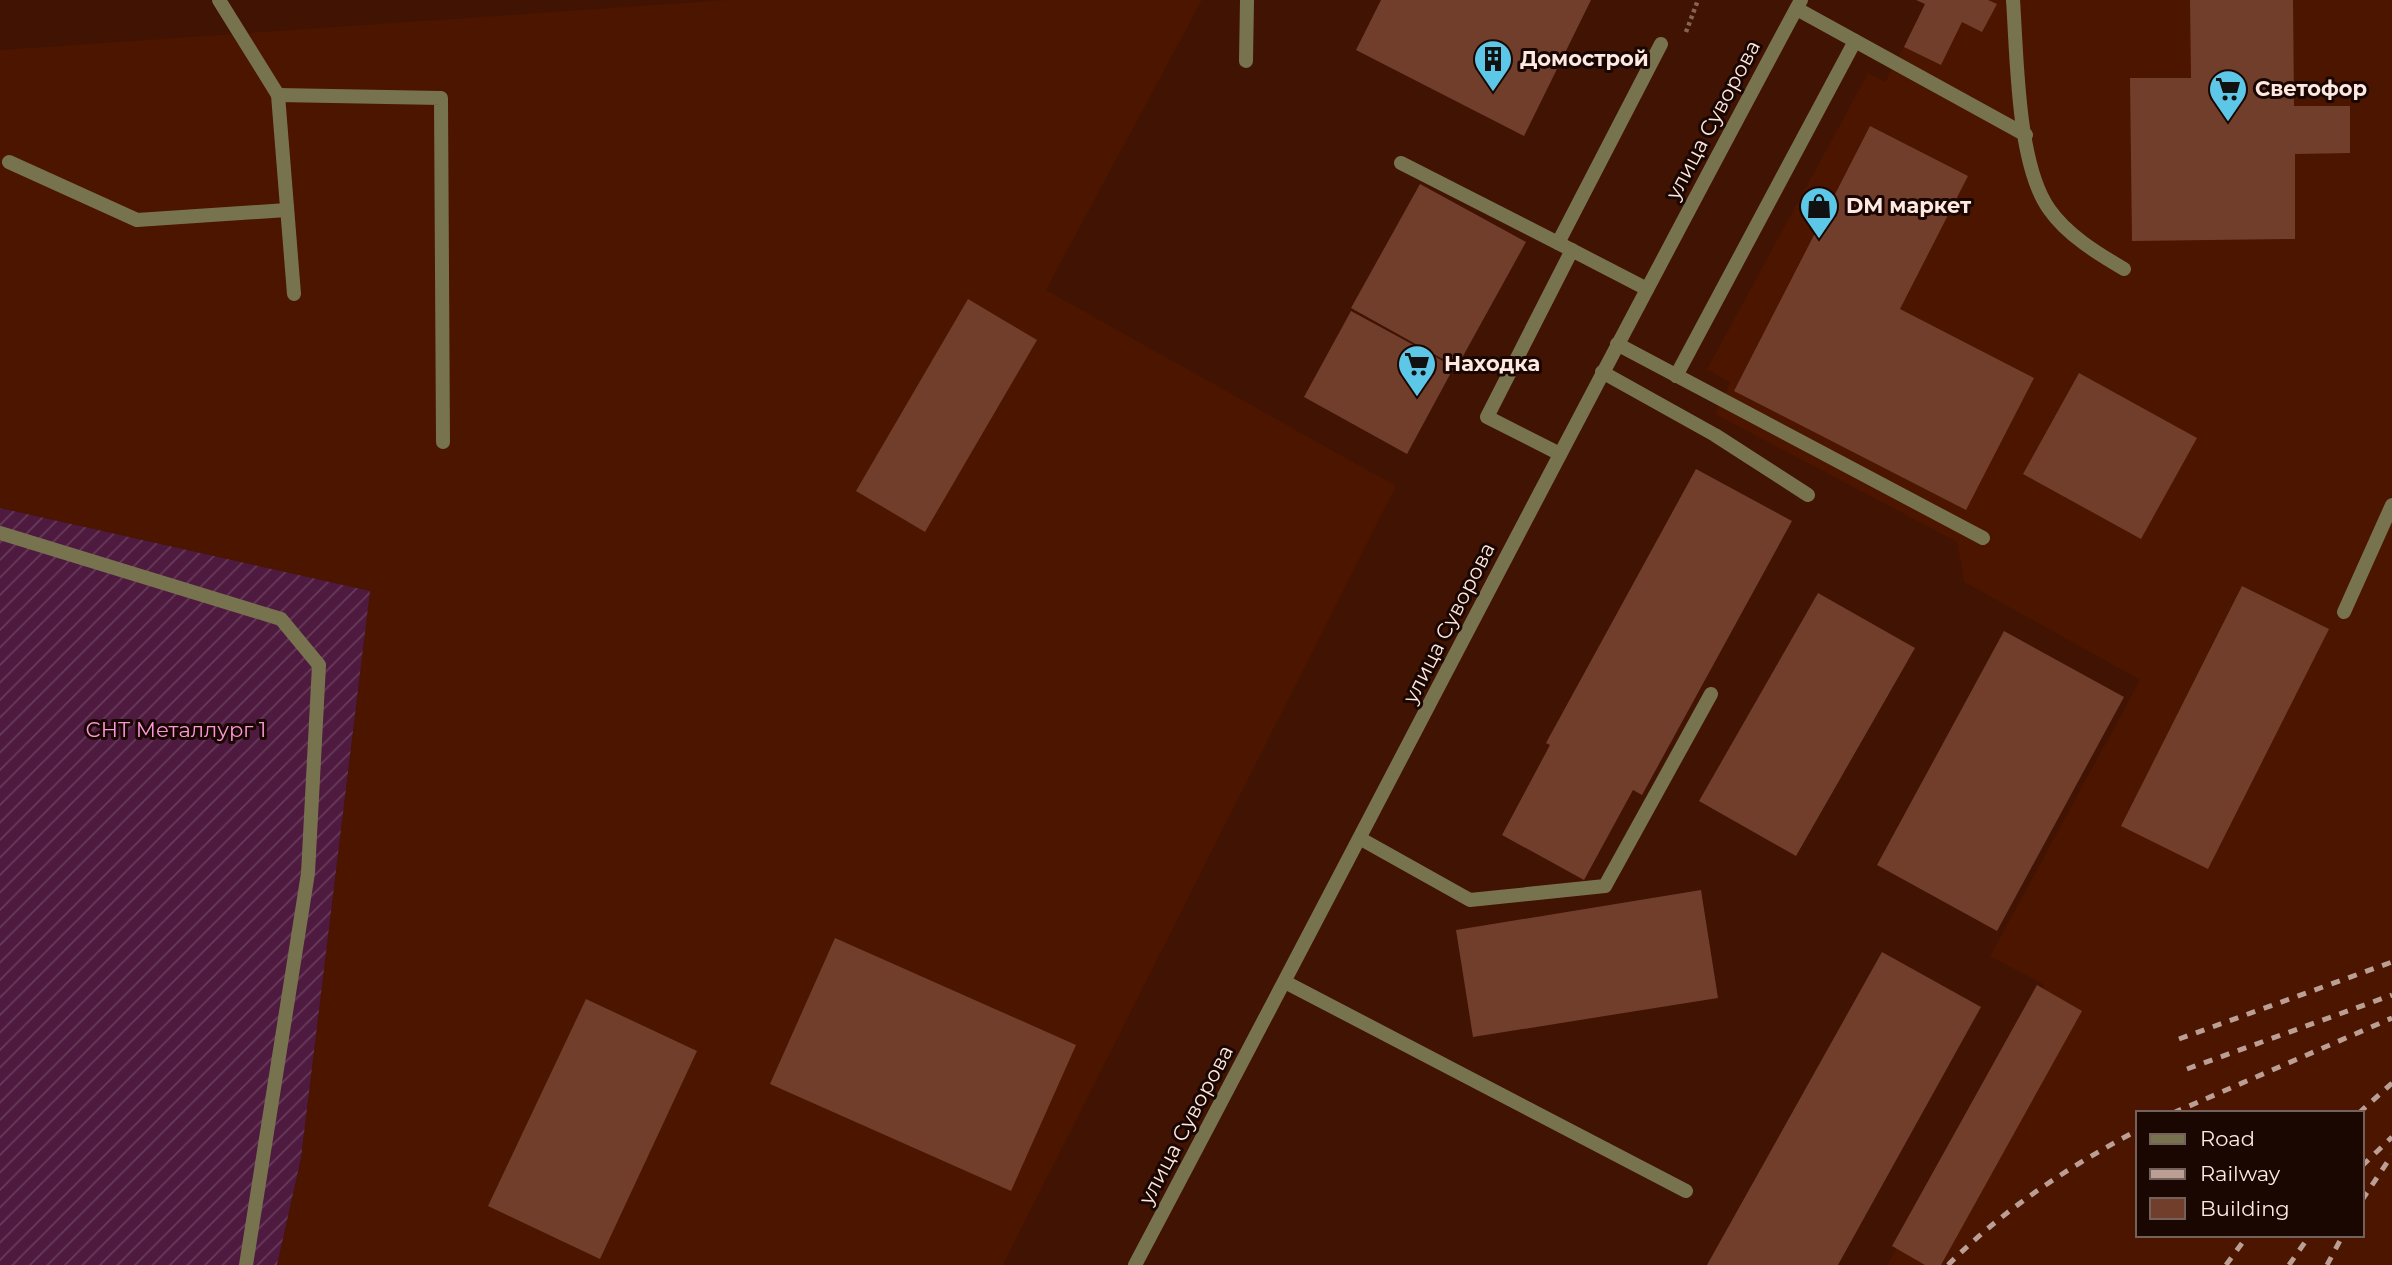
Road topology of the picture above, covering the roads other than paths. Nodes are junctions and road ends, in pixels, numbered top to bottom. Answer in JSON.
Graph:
{"nodes":[{"id":1,"x":219,"y":0,"type":"edge"},
{"id":2,"x":1247,"y":0,"type":"edge"},
{"id":3,"x":2012,"y":0,"type":"edge"},
{"id":4,"x":1799,"y":4,"type":"edge"},
{"id":5,"x":1855,"y":41,"type":"junction"},
{"id":6,"x":1661,"y":44,"type":"dead end"},
{"id":7,"x":1246,"y":61,"type":"dead end"},
{"id":8,"x":278,"y":94,"type":"junction"},
{"id":9,"x":2026,"y":135,"type":"junction"},
{"id":10,"x":9,"y":162,"type":"dead end"},
{"id":11,"x":1401,"y":163,"type":"dead end"},
{"id":12,"x":287,"y":210,"type":"junction"},
{"id":13,"x":1558,"y":243,"type":"junction"},
{"id":14,"x":1572,"y":250,"type":"junction"},
{"id":15,"x":2124,"y":269,"type":"dead end"},
{"id":16,"x":1647,"y":289,"type":"junction"},
{"id":17,"x":294,"y":294,"type":"dead end"},
{"id":18,"x":1617,"y":344,"type":"junction"},
{"id":19,"x":1602,"y":372,"type":"junction"},
{"id":20,"x":1676,"y":376,"type":"junction"},
{"id":21,"x":443,"y":442,"type":"dead end"},
{"id":22,"x":1560,"y":454,"type":"junction"},
{"id":23,"x":1808,"y":495,"type":"dead end"},
{"id":24,"x":2392,"y":505,"type":"edge"},
{"id":25,"x":1,"y":535,"type":"edge"},
{"id":26,"x":1983,"y":538,"type":"dead end"},
{"id":27,"x":2344,"y":612,"type":"dead end"},
{"id":28,"x":1711,"y":694,"type":"dead end"},
{"id":29,"x":1361,"y":839,"type":"junction"},
{"id":30,"x":1285,"y":982,"type":"junction"},
{"id":31,"x":1686,"y":1191,"type":"dead end"},
{"id":32,"x":246,"y":1265,"type":"edge"},
{"id":33,"x":1135,"y":1265,"type":"edge"}],
"edges":[{"from":1,"to":8,"type":"street"},
{"from":2,"to":7,"type":"street"},
{"from":3,"to":9,"type":"street"},
{"from":4,"to":5,"type":"street"},
{"from":4,"to":16,"type":"street","name":"улица Суворова"},
{"from":5,"to":9,"type":"street"},
{"from":5,"to":20,"type":"street"},
{"from":6,"to":13,"type":"street"},
{"from":8,"to":12,"type":"street"},
{"from":8,"to":21,"type":"street"},
{"from":9,"to":15,"type":"street"},
{"from":10,"to":12,"type":"street"},
{"from":11,"to":13,"type":"street"},
{"from":12,"to":17,"type":"street"},
{"from":13,"to":14,"type":"street"},
{"from":14,"to":16,"type":"street"},
{"from":14,"to":22,"type":"street"},
{"from":16,"to":18,"type":"street","name":"улица Суворова"},
{"from":18,"to":19,"type":"street","name":"улица Суворова"},
{"from":18,"to":20,"type":"street"},
{"from":19,"to":22,"type":"street","name":"улица Суворова"},
{"from":19,"to":23,"type":"street"},
{"from":20,"to":26,"type":"street"},
{"from":22,"to":29,"type":"street","name":"улица Суворова"},
{"from":24,"to":27,"type":"street"},
{"from":25,"to":32,"type":"street"},
{"from":28,"to":29,"type":"street"},
{"from":29,"to":30,"type":"street","name":"улица Суворова"},
{"from":30,"to":31,"type":"street"},
{"from":30,"to":33,"type":"street","name":"улица Суворова"}]}
